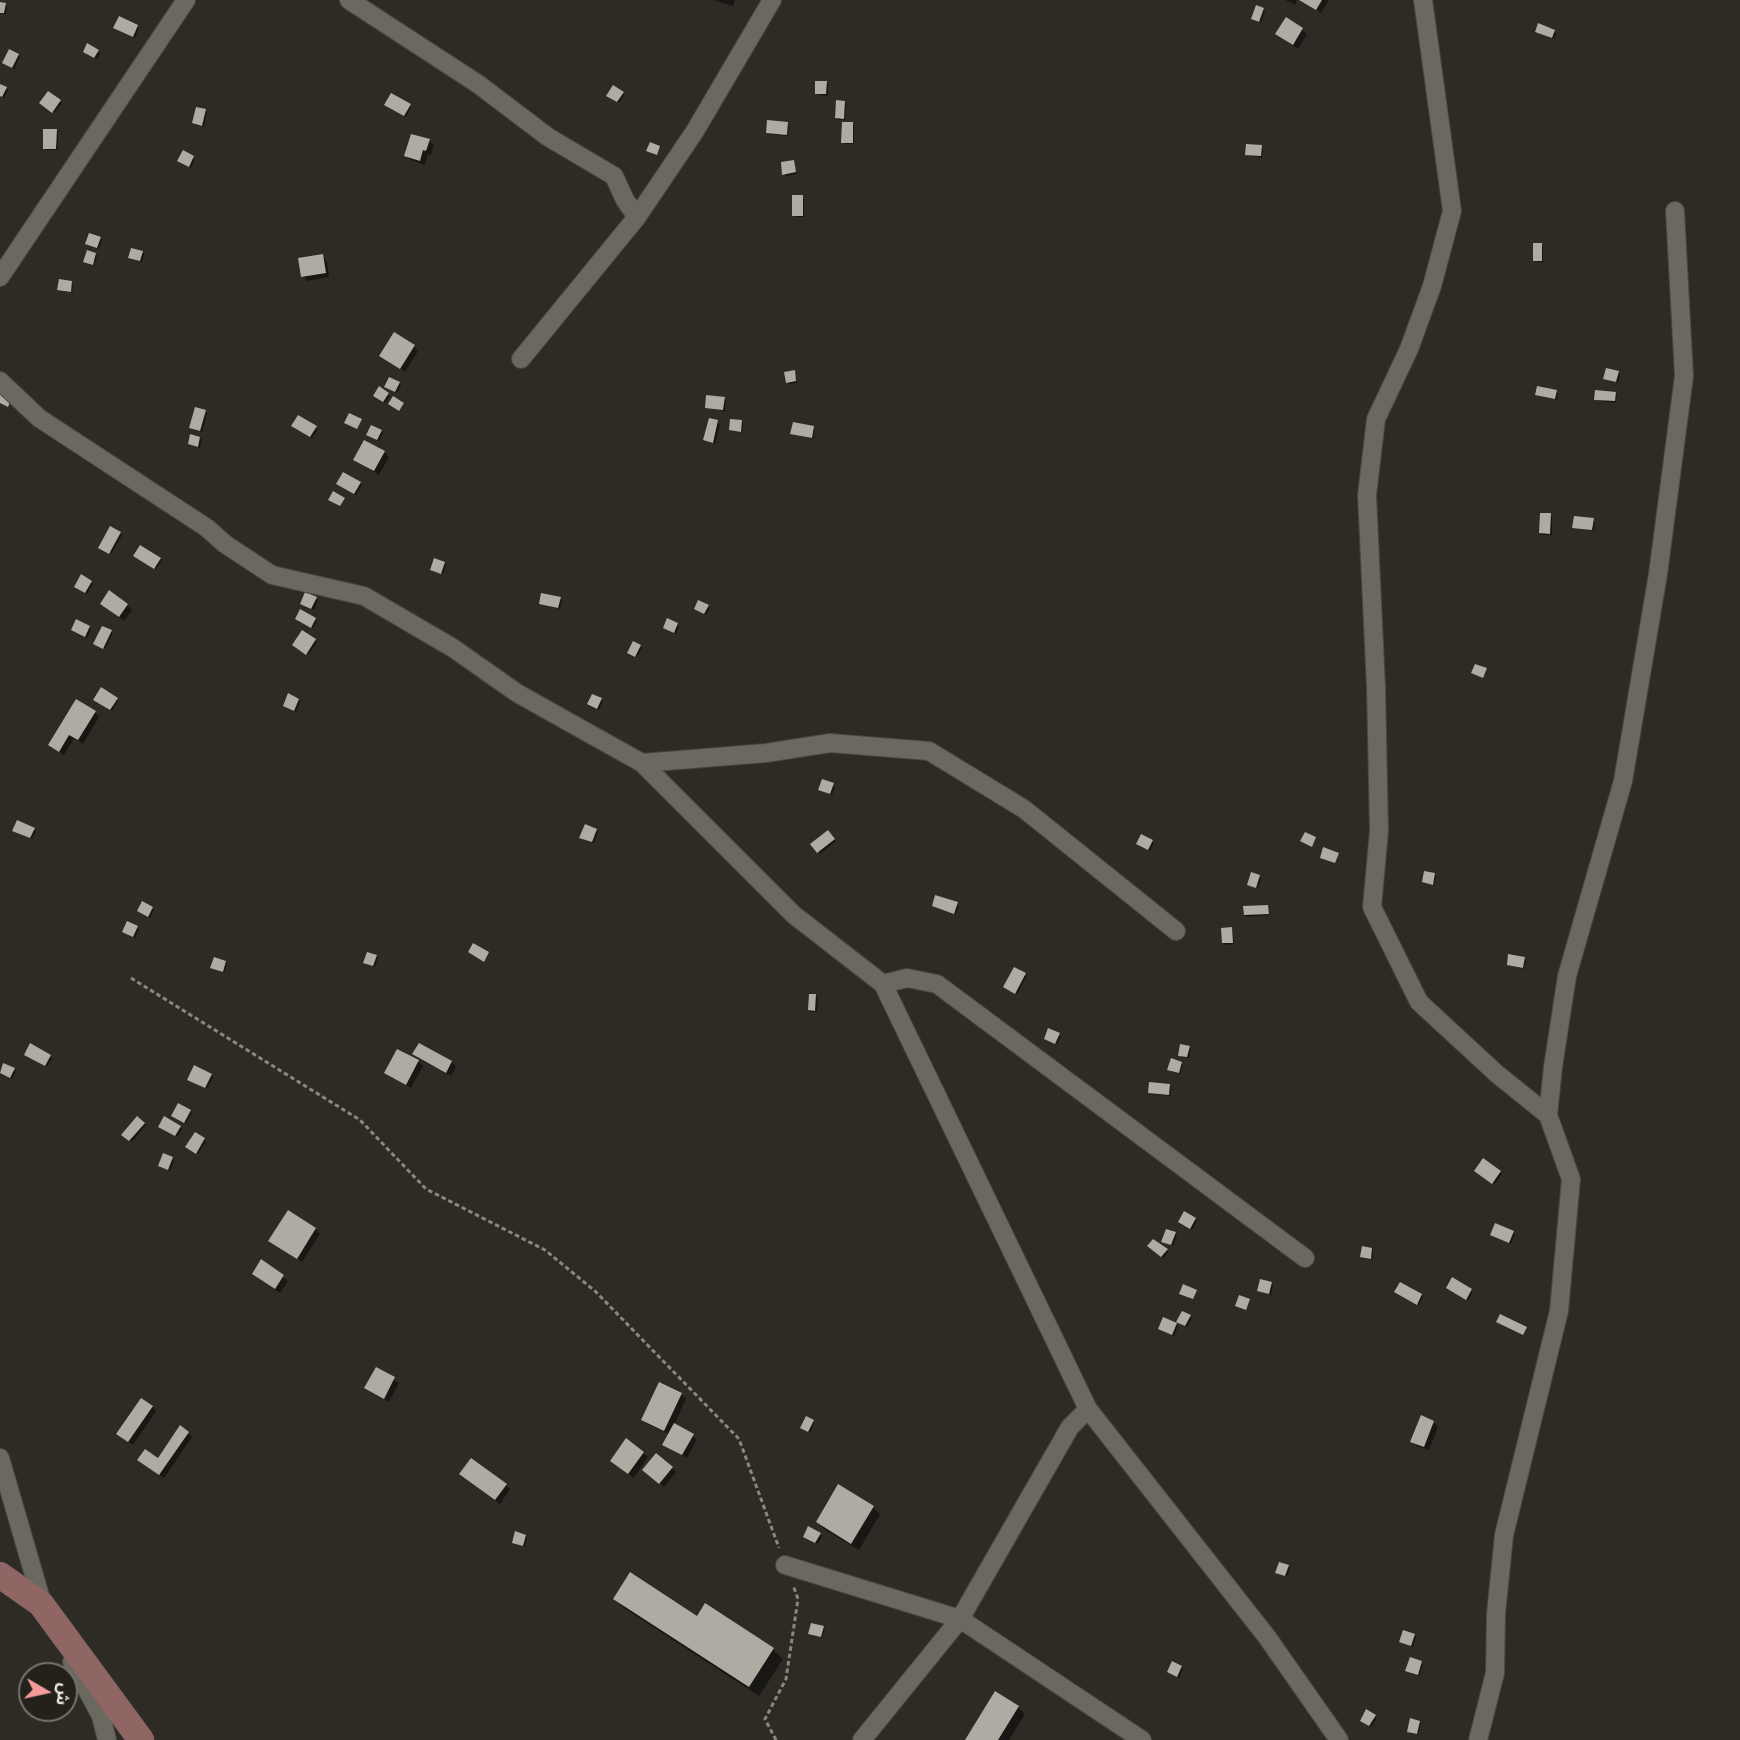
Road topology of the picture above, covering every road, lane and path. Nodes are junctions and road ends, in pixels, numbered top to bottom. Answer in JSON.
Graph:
{"nodes":[{"id":1,"x":186,"y":0,"type":"edge"},
{"id":2,"x":349,"y":0,"type":"edge"},
{"id":3,"x":772,"y":0,"type":"edge"},
{"id":4,"x":1423,"y":0,"type":"edge"},
{"id":5,"x":1675,"y":211,"type":"dead end"},
{"id":6,"x":637,"y":218,"type":"junction"},
{"id":7,"x":0,"y":277,"type":"edge"},
{"id":8,"x":521,"y":359,"type":"dead end"},
{"id":9,"x":0,"y":381,"type":"edge"},
{"id":10,"x":642,"y":763,"type":"junction"},
{"id":11,"x":1176,"y":931,"type":"dead end"},
{"id":12,"x":131,"y":978,"type":"dead end"},
{"id":13,"x":883,"y":984,"type":"junction"},
{"id":14,"x":1548,"y":1114,"type":"junction"},
{"id":15,"x":1305,"y":1258,"type":"dead end"},
{"id":16,"x":1088,"y":1409,"type":"junction"},
{"id":17,"x":0,"y":1458,"type":"edge"},
{"id":18,"x":785,"y":1565,"type":"junction"},
{"id":19,"x":0,"y":1575,"type":"edge"},
{"id":20,"x":41,"y":1604,"type":"junction"},
{"id":21,"x":960,"y":1619,"type":"junction"},
{"id":22,"x":107,"y":1740,"type":"edge"},
{"id":23,"x":141,"y":1740,"type":"edge"},
{"id":24,"x":776,"y":1740,"type":"edge"},
{"id":25,"x":862,"y":1740,"type":"edge"},
{"id":26,"x":1142,"y":1740,"type":"edge"},
{"id":27,"x":1339,"y":1740,"type":"edge"},
{"id":28,"x":1478,"y":1740,"type":"edge"}],
"edges":[{"from":1,"to":7,"type":"street"},
{"from":2,"to":6,"type":"street"},
{"from":3,"to":6,"type":"street"},
{"from":4,"to":14,"type":"street"},
{"from":5,"to":14,"type":"street"},
{"from":6,"to":8,"type":"street"},
{"from":9,"to":10,"type":"street"},
{"from":10,"to":11,"type":"street"},
{"from":10,"to":13,"type":"street"},
{"from":12,"to":18,"type":"path"},
{"from":13,"to":15,"type":"street"},
{"from":13,"to":16,"type":"street"},
{"from":14,"to":28,"type":"street"},
{"from":16,"to":21,"type":"street"},
{"from":16,"to":27,"type":"street"},
{"from":17,"to":20,"type":"street"},
{"from":18,"to":21,"type":"street"},
{"from":18,"to":24,"type":"path"},
{"from":19,"to":20,"type":"main road"},
{"from":20,"to":22,"type":"street"},
{"from":20,"to":23,"type":"main road"},
{"from":21,"to":25,"type":"street"},
{"from":21,"to":26,"type":"street"}]}
